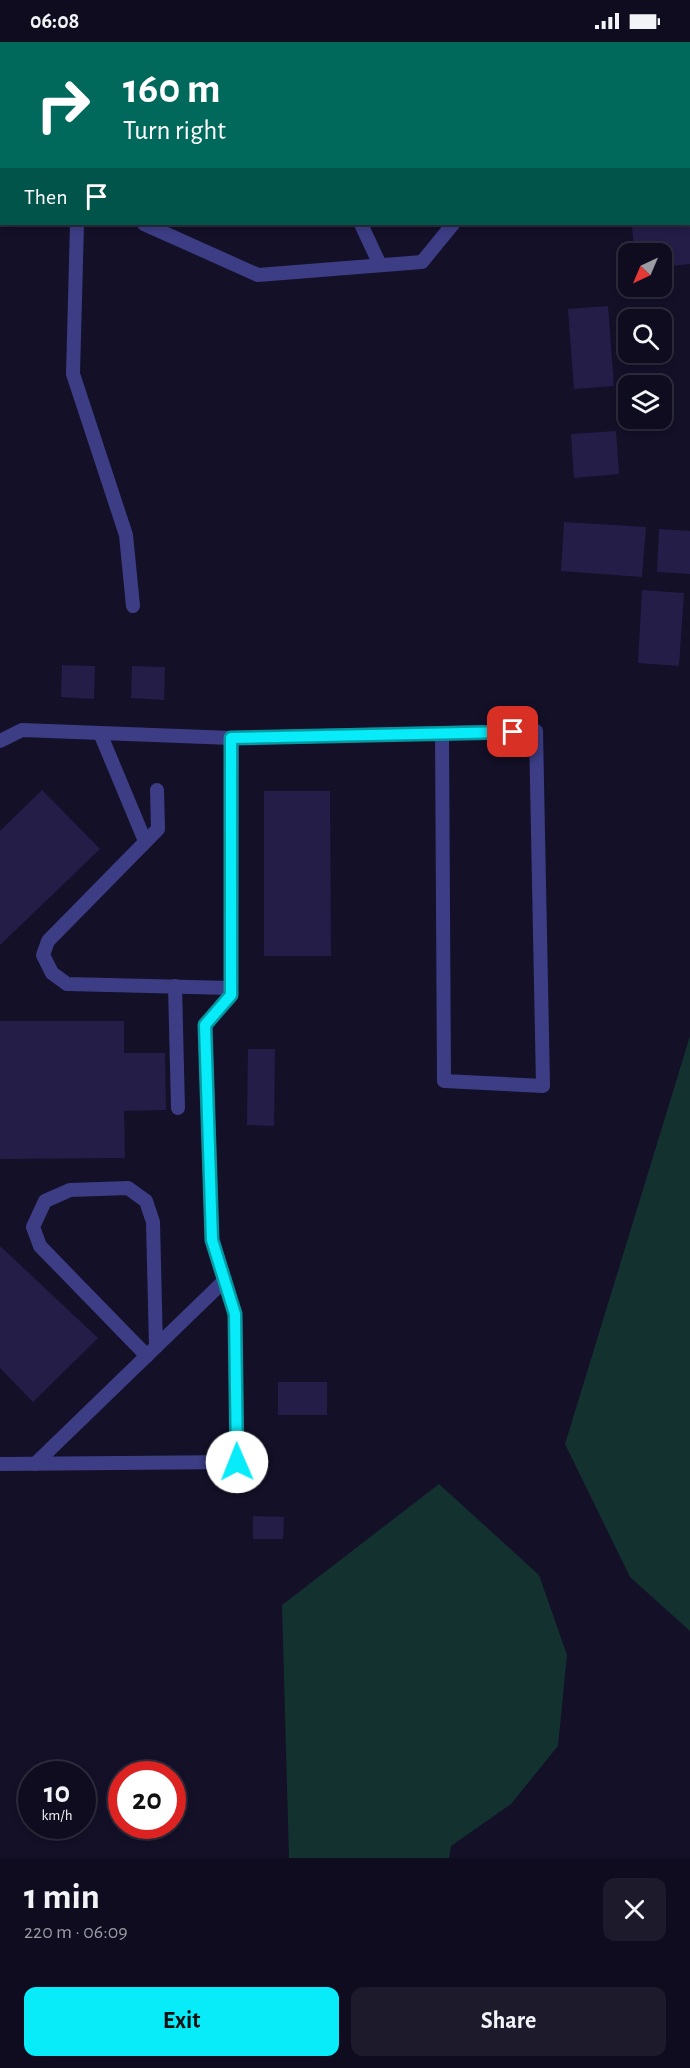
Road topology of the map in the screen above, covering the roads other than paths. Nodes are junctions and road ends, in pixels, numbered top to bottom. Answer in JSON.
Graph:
{"nodes":[{"id":1,"x":77,"y":225,"type":"edge"},
{"id":2,"x":146,"y":225,"type":"edge"},
{"id":3,"x":361,"y":225,"type":"edge"},
{"id":4,"x":452,"y":225,"type":"edge"},
{"id":5,"x":380,"y":265,"type":"junction"},
{"id":6,"x":133,"y":606,"type":"dead end"},
{"id":7,"x":99,"y":733,"type":"junction"},
{"id":8,"x":442,"y":733,"type":"junction"},
{"id":9,"x":231,"y":738,"type":"junction"},
{"id":10,"x":0,"y":741,"type":"edge"},
{"id":11,"x":157,"y":790,"type":"dead end"},
{"id":12,"x":145,"y":842,"type":"junction"},
{"id":13,"x":175,"y":986,"type":"junction"},
{"id":14,"x":231,"y":988,"type":"junction"},
{"id":15,"x":178,"y":1108,"type":"dead end"},
{"id":16,"x":225,"y":1281,"type":"junction"},
{"id":17,"x":152,"y":1352,"type":"junction"},
{"id":18,"x":0,"y":1464,"type":"edge"},
{"id":19,"x":35,"y":1464,"type":"junction"}],
"edges":[{"from":1,"to":6,"type":"lane"},
{"from":2,"to":5,"type":"lane"},
{"from":3,"to":5,"type":"lane"},
{"from":4,"to":5,"type":"lane"},
{"from":7,"to":9,"type":"lane"},
{"from":7,"to":10,"type":"lane"},
{"from":7,"to":12,"type":"lane"},
{"from":8,"to":8,"type":"lane"},
{"from":8,"to":9,"type":"lane"},
{"from":9,"to":14,"type":"lane"},
{"from":11,"to":12,"type":"lane"},
{"from":12,"to":13,"type":"lane"},
{"from":13,"to":14,"type":"lane"},
{"from":13,"to":15,"type":"lane"},
{"from":14,"to":16,"type":"lane"},
{"from":16,"to":17,"type":"lane"},
{"from":16,"to":19,"type":"lane"},
{"from":17,"to":17,"type":"lane"},
{"from":17,"to":19,"type":"lane"},
{"from":18,"to":19,"type":"lane"}]}
